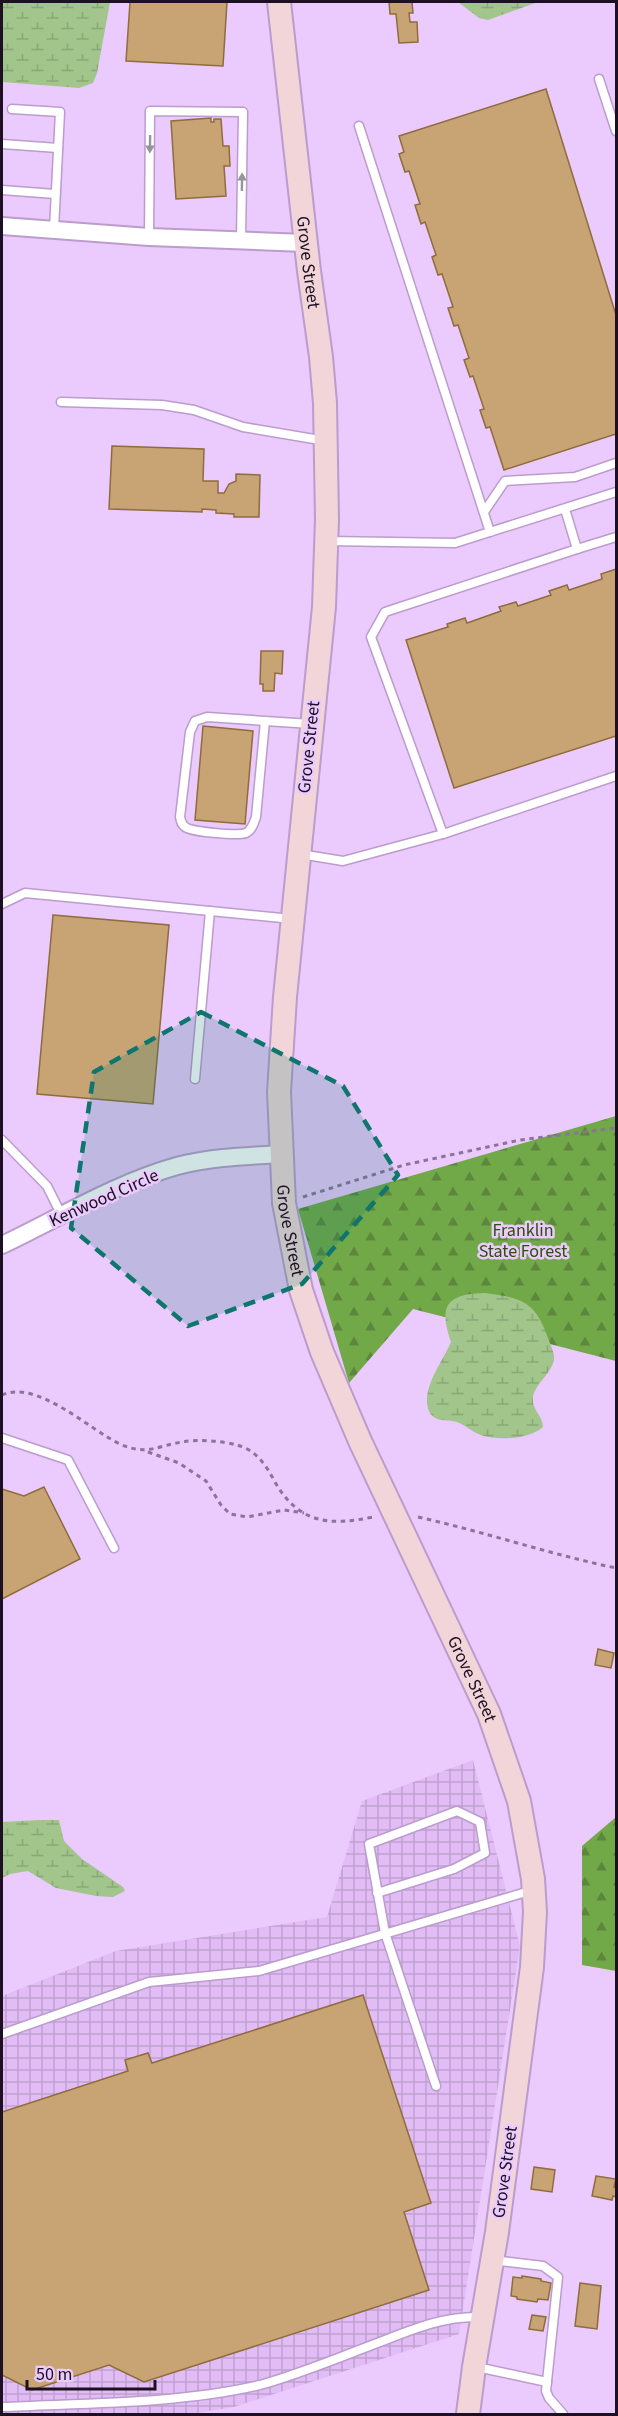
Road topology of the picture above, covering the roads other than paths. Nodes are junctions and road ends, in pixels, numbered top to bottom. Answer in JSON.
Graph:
{"nodes":[{"id":1,"x":279,"y":2,"type":"edge"},
{"id":2,"x":599,"y":79,"type":"dead end"},
{"id":3,"x":12,"y":109,"type":"dead end"},
{"id":4,"x":359,"y":126,"type":"dead end"},
{"id":5,"x":616,"y":131,"type":"edge"},
{"id":6,"x":2,"y":144,"type":"edge"},
{"id":7,"x":58,"y":148,"type":"junction"},
{"id":8,"x":2,"y":190,"type":"edge"},
{"id":9,"x":55,"y":194,"type":"junction"},
{"id":10,"x":2,"y":226,"type":"edge"},
{"id":11,"x":54,"y":229,"type":"junction"},
{"id":12,"x":148,"y":237,"type":"junction"},
{"id":13,"x":241,"y":240,"type":"junction"},
{"id":14,"x":305,"y":243,"type":"junction"},
{"id":15,"x":61,"y":402,"type":"dead end"},
{"id":16,"x":326,"y":441,"type":"junction"},
{"id":17,"x":616,"y":464,"type":"edge"},
{"id":18,"x":616,"y":492,"type":"edge"},
{"id":19,"x":565,"y":509,"type":"junction"},
{"id":20,"x":484,"y":512,"type":"junction"},
{"id":21,"x":490,"y":532,"type":"junction"},
{"id":22,"x":616,"y":537,"type":"edge"},
{"id":23,"x":327,"y":542,"type":"junction"},
{"id":24,"x":577,"y":549,"type":"junction"},
{"id":25,"x":265,"y":721,"type":"junction"},
{"id":26,"x":311,"y":724,"type":"junction"},
{"id":27,"x":616,"y":776,"type":"edge"},
{"id":28,"x":443,"y":834,"type":"junction"},
{"id":29,"x":298,"y":853,"type":"junction"},
{"id":30,"x":2,"y":904,"type":"edge"},
{"id":31,"x":210,"y":911,"type":"junction"},
{"id":32,"x":293,"y":919,"type":"junction"},
{"id":33,"x":195,"y":1079,"type":"dead end"},
{"id":34,"x":2,"y":1140,"type":"edge"},
{"id":35,"x":281,"y":1154,"type":"junction"},
{"id":36,"x":63,"y":1216,"type":"junction"},
{"id":37,"x":2,"y":1245,"type":"edge"},
{"id":38,"x":2,"y":1438,"type":"edge"},
{"id":39,"x":114,"y":1548,"type":"dead end"},
{"id":40,"x":534,"y":1890,"type":"junction"},
{"id":41,"x":377,"y":1893,"type":"junction"},
{"id":42,"x":385,"y":1933,"type":"junction"},
{"id":43,"x":2,"y":2034,"type":"edge"},
{"id":44,"x":436,"y":2086,"type":"dead end"},
{"id":45,"x":492,"y":2260,"type":"junction"},
{"id":46,"x":483,"y":2318,"type":"junction"},
{"id":47,"x":474,"y":2367,"type":"junction"},
{"id":48,"x":547,"y":2382,"type":"junction"},
{"id":49,"x":2,"y":2407,"type":"edge"},
{"id":50,"x":468,"y":2415,"type":"edge"},
{"id":51,"x":563,"y":2415,"type":"edge"}],
"edges":[{"from":1,"to":14,"type":"main road","name":"Grove Street"},
{"from":2,"to":5,"type":"lane"},
{"from":3,"to":7,"type":"lane"},
{"from":4,"to":20,"type":"lane"},
{"from":6,"to":7,"type":"lane"},
{"from":7,"to":9,"type":"lane"},
{"from":8,"to":9,"type":"lane"},
{"from":9,"to":11,"type":"lane"},
{"from":10,"to":11,"type":"street"},
{"from":11,"to":12,"type":"street"},
{"from":12,"to":13,"type":"street"},
{"from":13,"to":12,"type":"lane","one_way":true},
{"from":13,"to":14,"type":"street"},
{"from":14,"to":16,"type":"main road","name":"Grove Street"},
{"from":15,"to":16,"type":"lane"},
{"from":16,"to":23,"type":"main road","name":"Grove Street"},
{"from":17,"to":20,"type":"lane"},
{"from":18,"to":19,"type":"lane"},
{"from":19,"to":21,"type":"lane"},
{"from":19,"to":24,"type":"lane"},
{"from":20,"to":21,"type":"lane"},
{"from":21,"to":23,"type":"lane"},
{"from":22,"to":24,"type":"lane"},
{"from":23,"to":26,"type":"main road","name":"Grove Street"},
{"from":24,"to":28,"type":"lane"},
{"from":25,"to":25,"type":"lane"},
{"from":25,"to":26,"type":"lane"},
{"from":26,"to":29,"type":"main road","name":"Grove Street"},
{"from":27,"to":28,"type":"lane"},
{"from":28,"to":29,"type":"lane"},
{"from":29,"to":32,"type":"main road","name":"Grove Street"},
{"from":30,"to":31,"type":"lane"},
{"from":31,"to":32,"type":"lane"},
{"from":31,"to":33,"type":"lane"},
{"from":32,"to":35,"type":"main road","name":"Grove Street"},
{"from":34,"to":36,"type":"lane"},
{"from":35,"to":36,"type":"street","name":"Kenwood Circle"},
{"from":35,"to":40,"type":"main road","name":"Grove Street"},
{"from":36,"to":37,"type":"street","name":"Kenwood Circle"},
{"from":38,"to":39,"type":"lane"},
{"from":40,"to":42,"type":"lane"},
{"from":40,"to":45,"type":"main road","name":"Grove Street"},
{"from":41,"to":41,"type":"lane"},
{"from":41,"to":42,"type":"lane"},
{"from":42,"to":43,"type":"lane"},
{"from":42,"to":44,"type":"lane"},
{"from":45,"to":46,"type":"main road","name":"Grove Street"},
{"from":45,"to":48,"type":"lane"},
{"from":46,"to":47,"type":"main road","name":"Grove Street"},
{"from":46,"to":49,"type":"lane"},
{"from":47,"to":48,"type":"lane"},
{"from":47,"to":50,"type":"main road","name":"Grove Street"},
{"from":48,"to":51,"type":"lane"}]}
